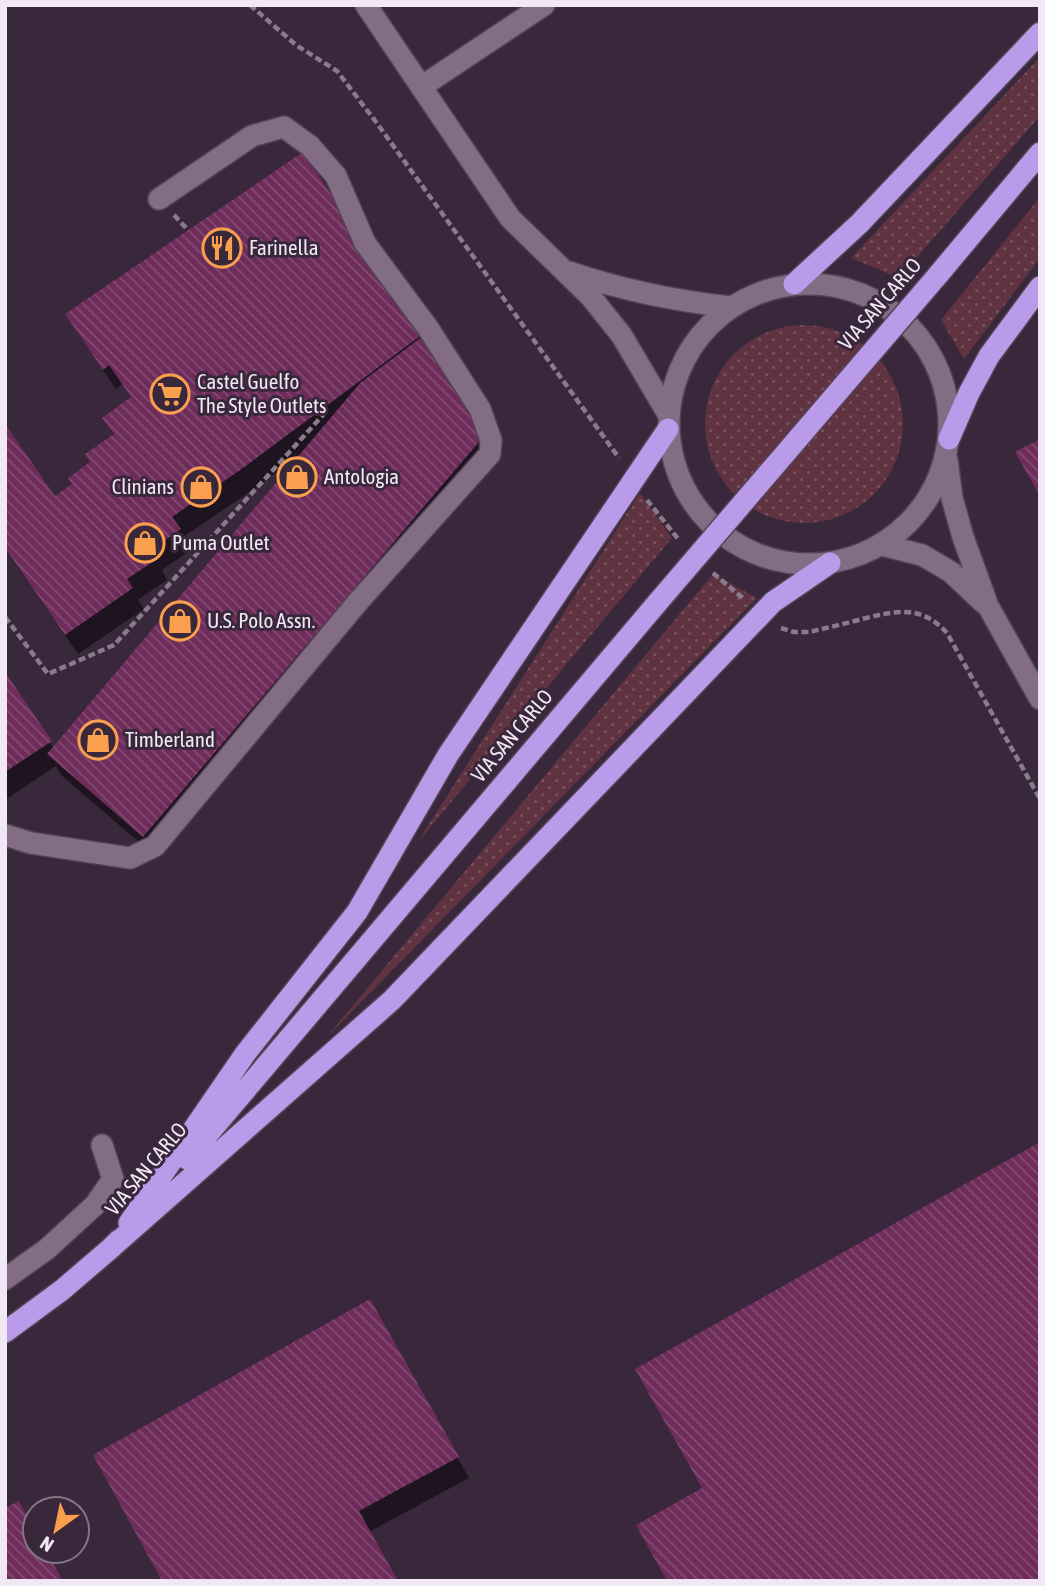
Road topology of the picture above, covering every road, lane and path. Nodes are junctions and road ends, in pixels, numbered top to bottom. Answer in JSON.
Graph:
{"nodes":[{"id":1,"x":250,"y":5,"type":"edge"},
{"id":2,"x":366,"y":5,"type":"edge"},
{"id":3,"x":544,"y":5,"type":"edge"},
{"id":4,"x":1040,"y":33,"type":"edge"},
{"id":5,"x":421,"y":87,"type":"junction"},
{"id":6,"x":1040,"y":153,"type":"edge"},
{"id":7,"x":159,"y":199,"type":"dead end"},
{"id":8,"x":565,"y":270,"type":"junction"},
{"id":9,"x":794,"y":284,"type":"junction"},
{"id":10,"x":1040,"y":287,"type":"edge"},
{"id":11,"x":731,"y":307,"type":"junction"},
{"id":12,"x":320,"y":411,"type":"dead end"},
{"id":13,"x":668,"y":421,"type":"junction"},
{"id":14,"x":948,"y":447,"type":"junction"},
{"id":15,"x":624,"y":466,"type":"dead end"},
{"id":16,"x":882,"y":545,"type":"junction"},
{"id":17,"x":830,"y":563,"type":"junction"},
{"id":18,"x":988,"y":607,"type":"junction"},
{"id":19,"x":5,"y":617,"type":"edge"},
{"id":20,"x":774,"y":624,"type":"dead end"},
{"id":21,"x":1040,"y":699,"type":"edge"},
{"id":22,"x":1040,"y":799,"type":"edge"},
{"id":23,"x":5,"y":835,"type":"edge"},
{"id":24,"x":102,"y":1145,"type":"dead end"},
{"id":25,"x":111,"y":1248,"type":"junction"},
{"id":26,"x":5,"y":1279,"type":"edge"},
{"id":27,"x":5,"y":1332,"type":"edge"}],
"edges":[{"from":1,"to":15,"type":"path"},
{"from":2,"to":5,"type":"street"},
{"from":3,"to":5,"type":"street"},
{"from":4,"to":9,"type":"highway"},
{"from":5,"to":8,"type":"street"},
{"from":6,"to":25,"type":"highway","name":"VIA SAN CARLO","bridge":true},
{"from":7,"to":23,"type":"street"},
{"from":8,"to":11,"type":"street"},
{"from":8,"to":13,"type":"street"},
{"from":9,"to":11,"type":"street"},
{"from":9,"to":14,"type":"street"},
{"from":10,"to":14,"type":"highway"},
{"from":11,"to":13,"type":"street"},
{"from":12,"to":19,"type":"path"},
{"from":13,"to":17,"type":"street"},
{"from":13,"to":25,"type":"highway"},
{"from":14,"to":16,"type":"street"},
{"from":14,"to":18,"type":"street"},
{"from":16,"to":17,"type":"street"},
{"from":16,"to":18,"type":"street"},
{"from":17,"to":25,"type":"highway"},
{"from":18,"to":21,"type":"street"},
{"from":20,"to":22,"type":"path"},
{"from":24,"to":26,"type":"street"},
{"from":25,"to":27,"type":"highway","name":"VIA SAN CARLO"}]}
